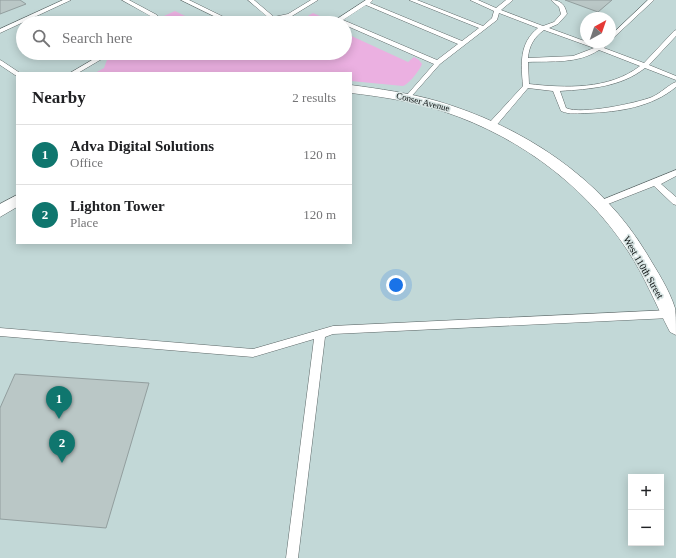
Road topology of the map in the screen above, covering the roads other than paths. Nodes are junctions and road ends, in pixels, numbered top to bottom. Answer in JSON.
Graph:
{"nodes":[{"id":1,"x":68,"y":0,"type":"edge"},
{"id":2,"x":125,"y":0,"type":"edge"},
{"id":3,"x":184,"y":0,"type":"edge"},
{"id":4,"x":252,"y":0,"type":"edge"},
{"id":5,"x":315,"y":0,"type":"edge"},
{"id":6,"x":412,"y":0,"type":"edge"},
{"id":7,"x":473,"y":0,"type":"edge"},
{"id":8,"x":510,"y":0,"type":"edge"},
{"id":9,"x":554,"y":0,"type":"edge"},
{"id":10,"x":651,"y":0,"type":"edge"},
{"id":11,"x":368,"y":1,"type":"edge"},
{"id":12,"x":497,"y":10,"type":"junction"},
{"id":13,"x":33,"y":16,"type":"edge"},
{"id":14,"x":155,"y":16,"type":"edge"},
{"id":15,"x":218,"y":16,"type":"edge"},
{"id":16,"x":267,"y":16,"type":"edge"},
{"id":17,"x":287,"y":16,"type":"edge"},
{"id":18,"x":345,"y":16,"type":"edge"},
{"id":19,"x":16,"y":24,"type":"edge"},
{"id":20,"x":352,"y":26,"type":"edge"},
{"id":21,"x":483,"y":28,"type":"junction"},
{"id":22,"x":544,"y":28,"type":"junction"},
{"id":23,"x":0,"y":31,"type":"edge"},
{"id":24,"x":676,"y":32,"type":"edge"},
{"id":25,"x":616,"y":34,"type":"edge"},
{"id":26,"x":580,"y":41,"type":"edge"},
{"id":27,"x":463,"y":44,"type":"junction"},
{"id":28,"x":599,"y":48,"type":"joint"},
{"id":29,"x":96,"y":60,"type":"edge"},
{"id":30,"x":524,"y":60,"type":"junction"},
{"id":31,"x":0,"y":62,"type":"edge"},
{"id":32,"x":438,"y":63,"type":"junction"},
{"id":33,"x":644,"y":65,"type":"junction"},
{"id":34,"x":75,"y":72,"type":"edge"},
{"id":35,"x":16,"y":73,"type":"edge"},
{"id":36,"x":676,"y":78,"type":"edge"},
{"id":37,"x":676,"y":84,"type":"edge"},
{"id":38,"x":526,"y":86,"type":"junction"},
{"id":39,"x":556,"y":88,"type":"junction"},
{"id":40,"x":352,"y":89,"type":"edge"},
{"id":41,"x":408,"y":97,"type":"junction"},
{"id":42,"x":492,"y":125,"type":"junction"},
{"id":43,"x":676,"y":173,"type":"edge"},
{"id":44,"x":655,"y":184,"type":"junction"},
{"id":45,"x":16,"y":201,"type":"edge"},
{"id":46,"x":676,"y":202,"type":"edge"},
{"id":47,"x":600,"y":204,"type":"junction"},
{"id":48,"x":0,"y":211,"type":"edge"},
{"id":49,"x":673,"y":321,"type":"edge"},
{"id":50,"x":0,"y":332,"type":"edge"},
{"id":51,"x":320,"y":334,"type":"junction"},
{"id":52,"x":292,"y":558,"type":"edge"}],
"edges":[{"from":1,"to":13,"type":"lane"},
{"from":2,"to":14,"type":"lane"},
{"from":3,"to":15,"type":"lane"},
{"from":4,"to":16,"type":"lane"},
{"from":5,"to":17,"type":"lane"},
{"from":6,"to":21,"type":"lane"},
{"from":7,"to":12,"type":"lane"},
{"from":8,"to":12,"type":"lane"},
{"from":9,"to":22,"type":"lane"},
{"from":10,"to":25,"type":"lane"},
{"from":11,"to":18,"type":"lane"},
{"from":11,"to":27,"type":"lane"},
{"from":12,"to":21,"type":"lane"},
{"from":12,"to":22,"type":"lane"},
{"from":19,"to":23,"type":"lane"},
{"from":20,"to":32,"type":"lane"},
{"from":21,"to":27,"type":"lane"},
{"from":22,"to":26,"type":"lane"},
{"from":22,"to":30,"type":"lane"},
{"from":24,"to":33,"type":"lane"},
{"from":27,"to":32,"type":"lane"},
{"from":28,"to":30,"type":"lane"},
{"from":28,"to":33,"type":"lane"},
{"from":29,"to":34,"type":"lane"},
{"from":30,"to":38,"type":"lane"},
{"from":31,"to":35,"type":"lane"},
{"from":32,"to":41,"type":"lane"},
{"from":33,"to":36,"type":"lane"},
{"from":33,"to":39,"type":"lane"},
{"from":37,"to":39,"type":"lane"},
{"from":38,"to":39,"type":"lane"},
{"from":38,"to":42,"type":"lane"},
{"from":40,"to":41,"type":"street","name":"Conser Avenue"},
{"from":41,"to":42,"type":"street","name":"Conser Avenue"},
{"from":42,"to":47,"type":"street","name":"West 110th Street"},
{"from":43,"to":44,"type":"lane"},
{"from":44,"to":46,"type":"lane"},
{"from":44,"to":47,"type":"lane"},
{"from":45,"to":48,"type":"street"},
{"from":47,"to":49,"type":"street","name":"West 110th Street"},
{"from":49,"to":51,"type":"lane"},
{"from":50,"to":51,"type":"lane"},
{"from":51,"to":52,"type":"lane"}]}
